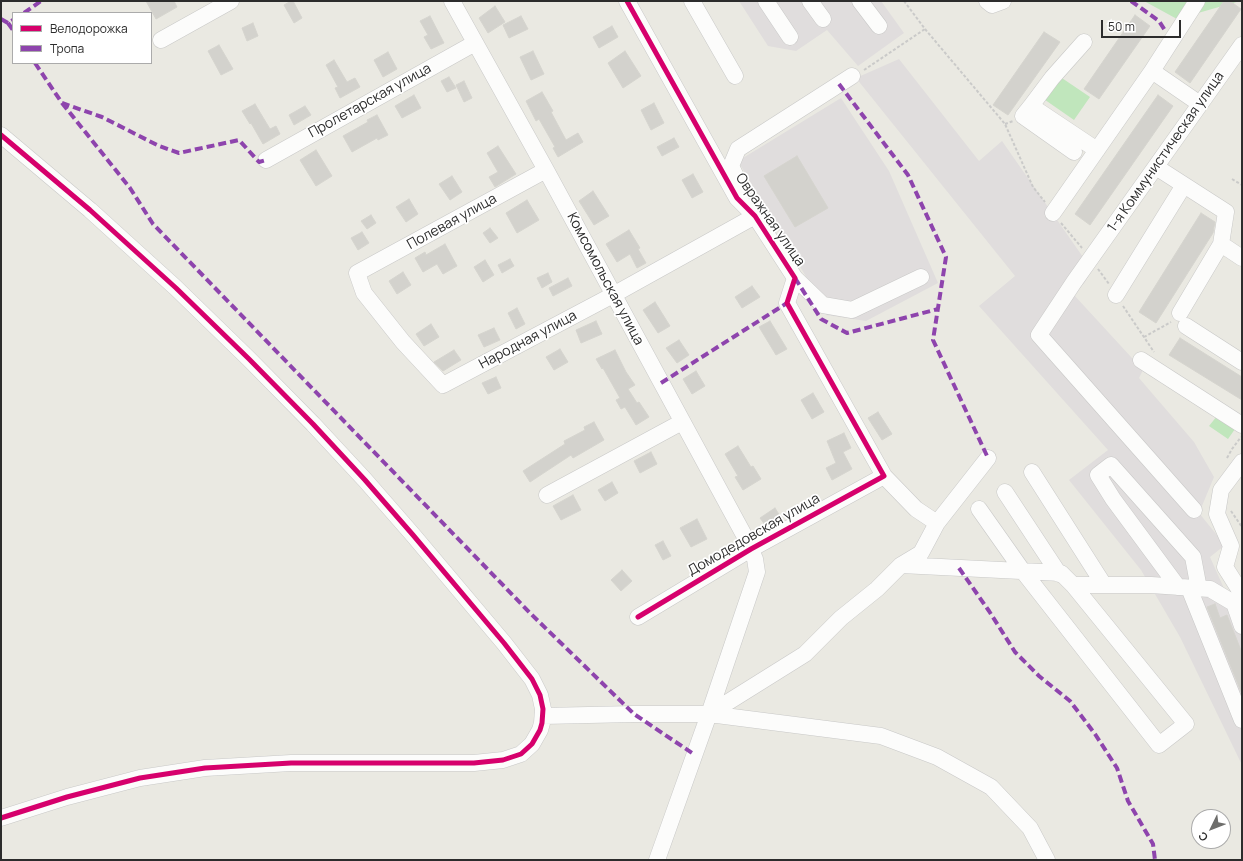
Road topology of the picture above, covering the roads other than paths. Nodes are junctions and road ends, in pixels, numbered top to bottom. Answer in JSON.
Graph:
{"nodes":[{"id":1,"x":231,"y":1,"type":"edge"},
{"id":2,"x":452,"y":1,"type":"edge"},
{"id":3,"x":627,"y":1,"type":"edge"},
{"id":4,"x":692,"y":1,"type":"edge"},
{"id":5,"x":766,"y":1,"type":"edge"},
{"id":6,"x":810,"y":1,"type":"edge"},
{"id":7,"x":860,"y":1,"type":"edge"},
{"id":8,"x":987,"y":1,"type":"edge"},
{"id":9,"x":1003,"y":1,"type":"edge"},
{"id":10,"x":1197,"y":1,"type":"edge"},
{"id":11,"x":823,"y":19,"type":"dead end"},
{"id":12,"x":879,"y":26,"type":"dead end"},
{"id":13,"x":790,"y":37,"type":"dead end"},
{"id":14,"x":161,"y":40,"type":"dead end"},
{"id":15,"x":1084,"y":42,"type":"dead end"},
{"id":16,"x":475,"y":43,"type":"junction"},
{"id":17,"x":1242,"y":45,"type":"edge"},
{"id":18,"x":1152,"y":71,"type":"junction"},
{"id":19,"x":735,"y":76,"type":"dead end"},
{"id":20,"x":852,"y":76,"type":"road end"},
{"id":21,"x":1200,"y":104,"type":"junction"},
{"id":22,"x":1031,"y":106,"type":"junction"},
{"id":23,"x":1,"y":135,"type":"edge"},
{"id":24,"x":1097,"y":150,"type":"junction"},
{"id":25,"x":1074,"y":152,"type":"dead end"},
{"id":26,"x":266,"y":160,"type":"dead end"},
{"id":27,"x":1156,"y":167,"type":"junction"},
{"id":28,"x":546,"y":170,"type":"junction"},
{"id":29,"x":1184,"y":185,"type":"junction"},
{"id":30,"x":1053,"y":213,"type":"road end"},
{"id":31,"x":755,"y":216,"type":"junction"},
{"id":32,"x":1221,"y":244,"type":"junction"},
{"id":33,"x":1242,"y":258,"type":"edge"},
{"id":34,"x":921,"y":277,"type":"dead end"},
{"id":35,"x":795,"y":278,"type":"junction"},
{"id":36,"x":613,"y":295,"type":"junction"},
{"id":37,"x":1116,"y":295,"type":"dead end"},
{"id":38,"x":1147,"y":355,"type":"road end"},
{"id":39,"x":1242,"y":362,"type":"edge"},
{"id":40,"x":443,"y":385,"type":"joint"},
{"id":41,"x":682,"y":422,"type":"junction"},
{"id":42,"x":1242,"y":425,"type":"edge"},
{"id":43,"x":988,"y":458,"type":"dead end"},
{"id":44,"x":1242,"y":462,"type":"edge"},
{"id":45,"x":1032,"y":472,"type":"dead end"},
{"id":46,"x":884,"y":476,"type":"junction"},
{"id":47,"x":1005,"y":492,"type":"dead end"},
{"id":48,"x":548,"y":495,"type":"dead end"},
{"id":49,"x":979,"y":509,"type":"dead end"},
{"id":50,"x":1194,"y":510,"type":"dead end"},
{"id":51,"x":937,"y":523,"type":"junction"},
{"id":52,"x":753,"y":554,"type":"junction"},
{"id":53,"x":902,"y":565,"type":"junction"},
{"id":54,"x":1022,"y":570,"type":"junction"},
{"id":55,"x":1059,"y":574,"type":"junction"},
{"id":56,"x":1073,"y":585,"type":"junction"},
{"id":57,"x":1104,"y":585,"type":"junction"},
{"id":58,"x":1189,"y":588,"type":"junction"},
{"id":59,"x":1239,"y":601,"type":"edge"},
{"id":60,"x":638,"y":617,"type":"dead end"},
{"id":61,"x":1242,"y":626,"type":"edge"},
{"id":62,"x":709,"y":714,"type":"junction"},
{"id":63,"x":543,"y":716,"type":"junction"},
{"id":64,"x":1242,"y":720,"type":"edge"},
{"id":65,"x":1,"y":818,"type":"edge"},
{"id":66,"x":657,"y":860,"type":"edge"},
{"id":67,"x":1047,"y":860,"type":"edge"}],
"edges":[{"from":1,"to":14,"type":"street"},
{"from":2,"to":16,"type":"street","name":"Комсомольская улица"},
{"from":3,"to":31,"type":"street","name":"Овражная улица"},
{"from":4,"to":19,"type":"street"},
{"from":5,"to":13,"type":"street"},
{"from":6,"to":11,"type":"street"},
{"from":7,"to":12,"type":"street"},
{"from":8,"to":9,"type":"street"},
{"from":10,"to":18,"type":"street"},
{"from":15,"to":22,"type":"street"},
{"from":16,"to":26,"type":"street","name":"Пролетарская улица"},
{"from":16,"to":28,"type":"street","name":"Комсомольская улица"},
{"from":17,"to":21,"type":"street","name":"1-я Коммунистическая улица"},
{"from":18,"to":21,"type":"street"},
{"from":18,"to":24,"type":"street"},
{"from":20,"to":31,"type":"street"},
{"from":21,"to":27,"type":"street","name":"1-я Коммунистическая улица"},
{"from":22,"to":24,"type":"street"},
{"from":22,"to":25,"type":"street"},
{"from":23,"to":63,"type":"street"},
{"from":24,"to":30,"type":"street"},
{"from":27,"to":29,"type":"street"},
{"from":27,"to":50,"type":"street","name":"1-я Коммунистическая улица"},
{"from":28,"to":36,"type":"street","name":"Комсомольская улица"},
{"from":28,"to":40,"type":"street","name":"Полевая улица"},
{"from":29,"to":32,"type":"street"},
{"from":29,"to":37,"type":"street"},
{"from":31,"to":35,"type":"street","name":"Овражная улица"},
{"from":31,"to":36,"type":"street","name":"Народная улица"},
{"from":32,"to":33,"type":"street"},
{"from":32,"to":39,"type":"street"},
{"from":34,"to":35,"type":"street"},
{"from":35,"to":46,"type":"street","name":"Овражная улица"},
{"from":36,"to":40,"type":"street","name":"Народная улица"},
{"from":36,"to":41,"type":"street","name":"Комсомольская улица"},
{"from":38,"to":42,"type":"street"},
{"from":41,"to":48,"type":"street"},
{"from":41,"to":52,"type":"street","name":"Комсомольская улица"},
{"from":43,"to":51,"type":"street"},
{"from":44,"to":59,"type":"street"},
{"from":45,"to":57,"type":"street"},
{"from":46,"to":51,"type":"street","name":"Овражная улица"},
{"from":46,"to":52,"type":"street","name":"Домодедовская улица"},
{"from":47,"to":55,"type":"street"},
{"from":49,"to":54,"type":"street"},
{"from":51,"to":53,"type":"street"},
{"from":52,"to":60,"type":"street","name":"Домодедовская улица"},
{"from":52,"to":62,"type":"street"},
{"from":53,"to":54,"type":"street"},
{"from":53,"to":62,"type":"street"},
{"from":54,"to":55,"type":"street"},
{"from":54,"to":56,"type":"street"},
{"from":55,"to":56,"type":"street"},
{"from":56,"to":57,"type":"street"},
{"from":57,"to":58,"type":"street"},
{"from":58,"to":58,"type":"street"},
{"from":58,"to":59,"type":"street"},
{"from":58,"to":64,"type":"street"},
{"from":59,"to":61,"type":"street"},
{"from":62,"to":63,"type":"street"},
{"from":62,"to":66,"type":"street"},
{"from":62,"to":67,"type":"street"},
{"from":63,"to":65,"type":"street"}]}
